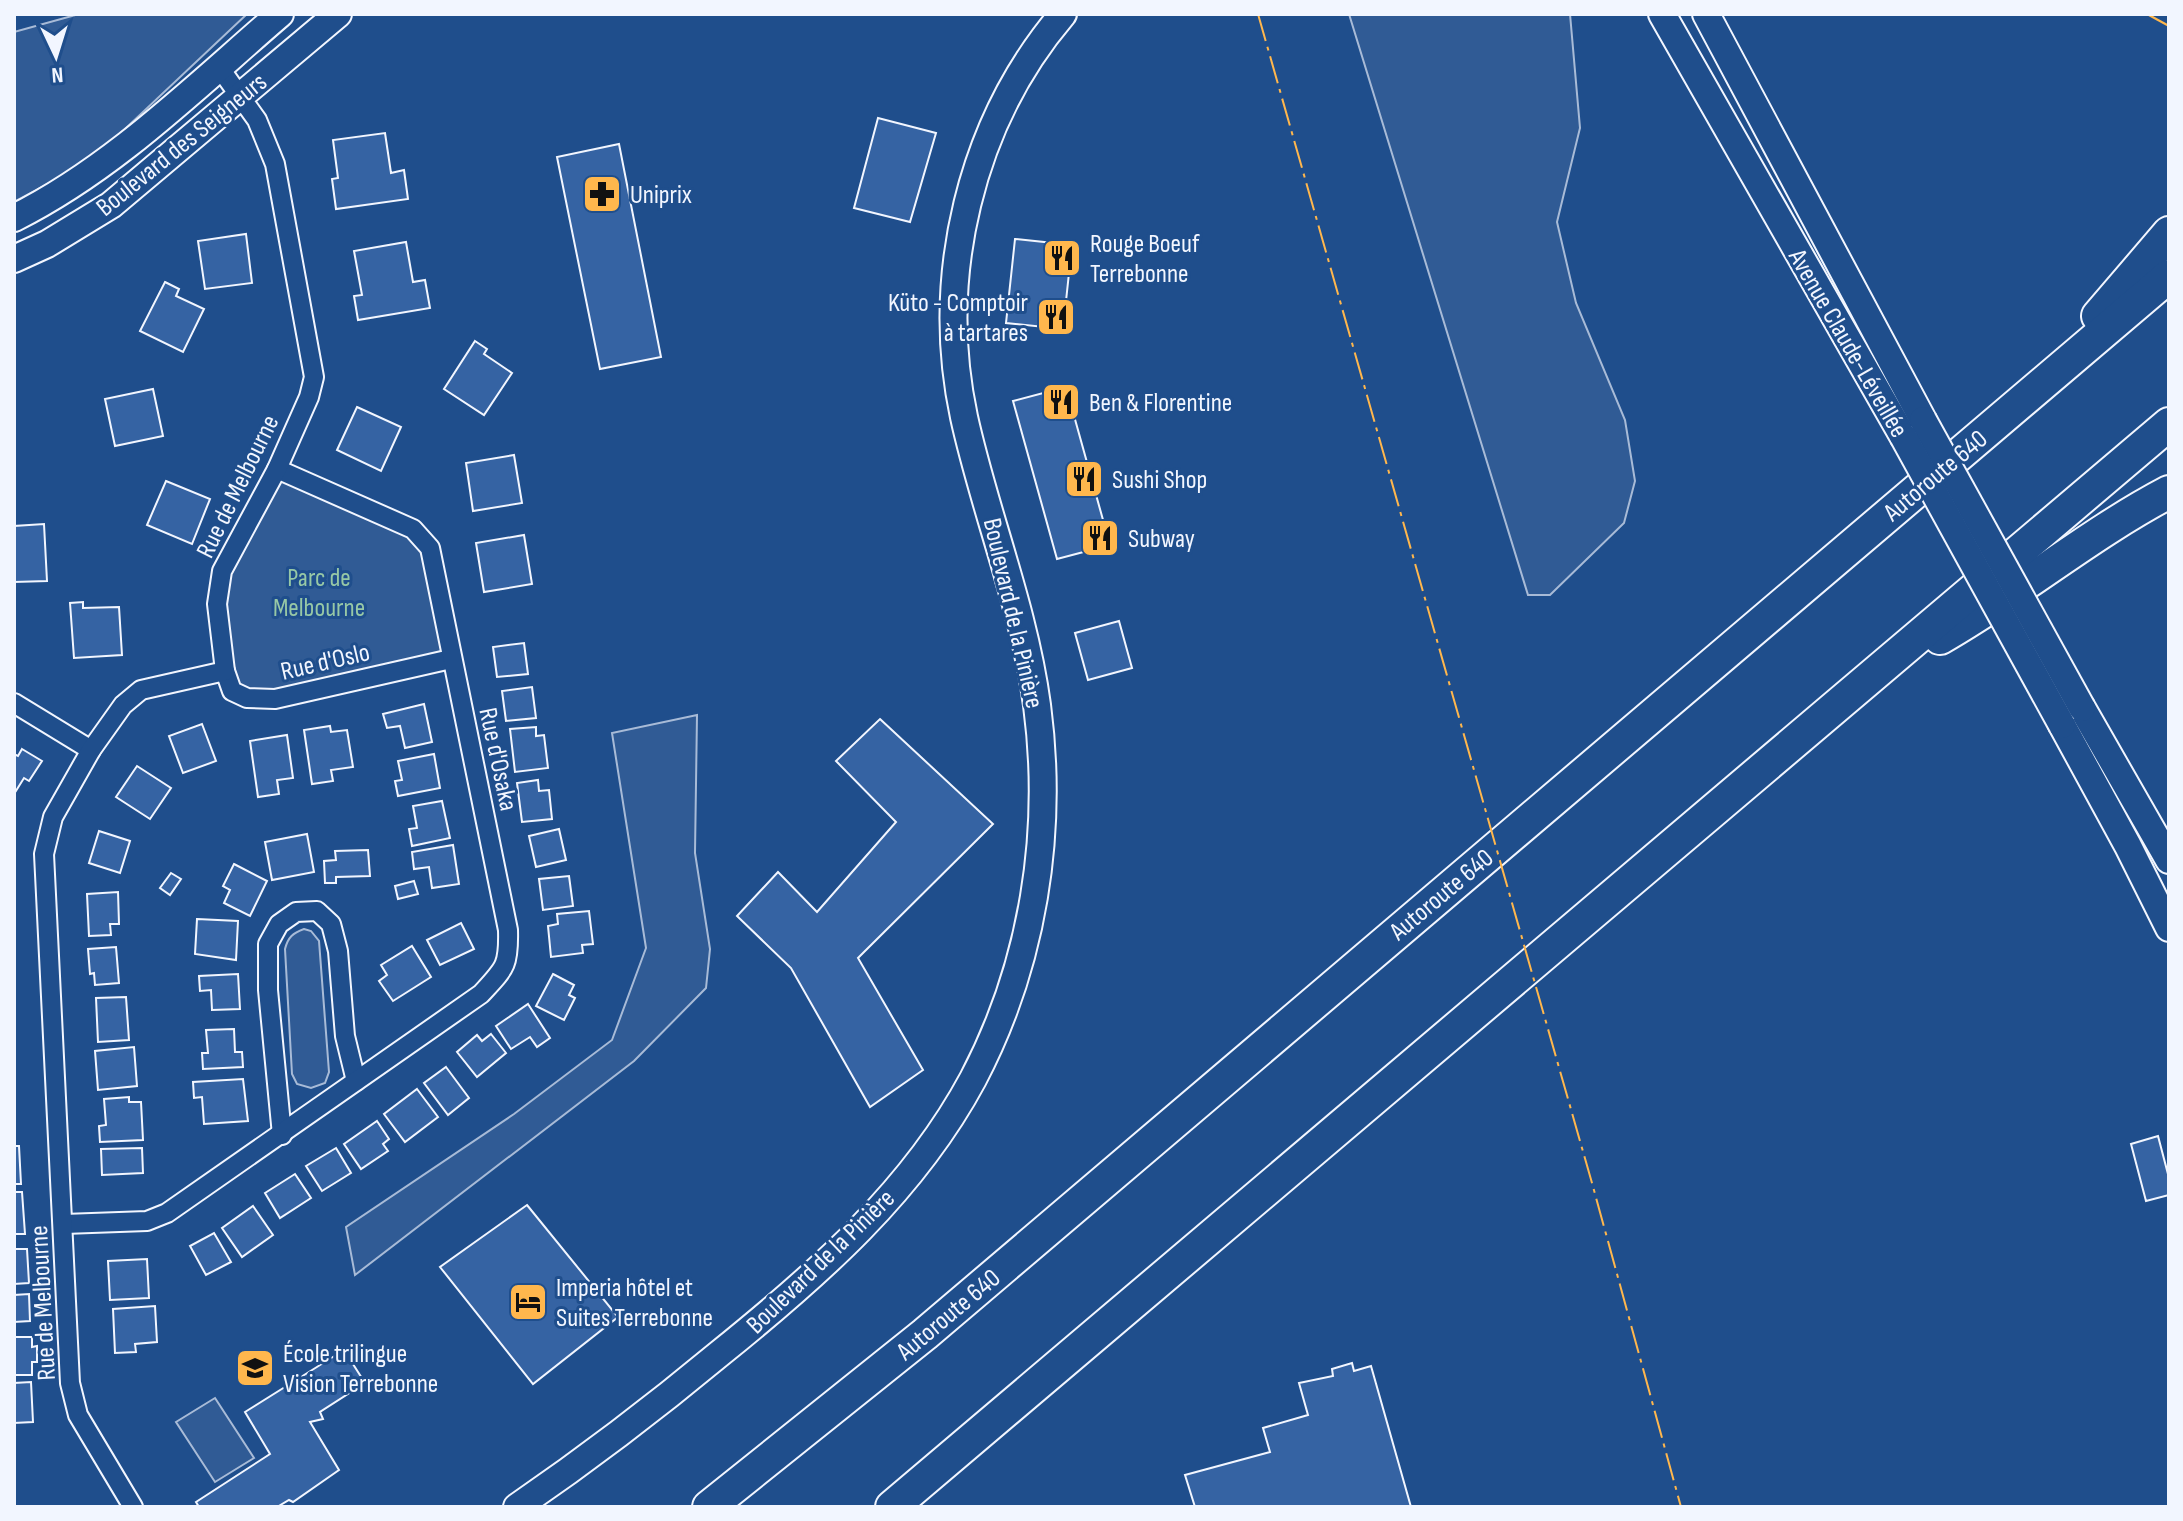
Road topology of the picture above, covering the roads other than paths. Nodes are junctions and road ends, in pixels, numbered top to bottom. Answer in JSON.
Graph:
{"nodes":[{"id":1,"x":280,"y":14,"type":"edge"},
{"id":2,"x":338,"y":14,"type":"edge"},
{"id":3,"x":1063,"y":14,"type":"edge"},
{"id":4,"x":1662,"y":14,"type":"edge"},
{"id":5,"x":1706,"y":14,"type":"edge"},
{"id":6,"x":219,"y":67,"type":"junction"},
{"id":7,"x":241,"y":96,"type":"junction"},
{"id":8,"x":14,"y":218,"type":"edge"},
{"id":9,"x":2169,"y":233,"type":"edge"},
{"id":10,"x":14,"y":259,"type":"edge"},
{"id":11,"x":2169,"y":276,"type":"edge"},
{"id":12,"x":2034,"y":391,"type":"junction"},
{"id":13,"x":2169,"y":424,"type":"edge"},
{"id":14,"x":1913,"y":428,"type":"junction"},
{"id":15,"x":277,"y":469,"type":"junction"},
{"id":16,"x":2169,"y":492,"type":"edge"},
{"id":17,"x":451,"y":659,"type":"junction"},
{"id":18,"x":225,"y":671,"type":"junction"},
{"id":19,"x":1874,"y":675,"type":"junction"},
{"id":20,"x":14,"y":703,"type":"edge"},
{"id":21,"x":2072,"y":717,"type":"junction"},
{"id":22,"x":91,"y":750,"type":"junction"},
{"id":23,"x":2169,"y":860,"type":"edge"},
{"id":24,"x":2169,"y":928,"type":"edge"},
{"id":25,"x":356,"y":1081,"type":"junction"},
{"id":26,"x":282,"y":1135,"type":"junction"},
{"id":27,"x":64,"y":1224,"type":"junction"},
{"id":28,"x":133,"y":1507,"type":"edge"},
{"id":29,"x":517,"y":1507,"type":"edge"},
{"id":30,"x":709,"y":1507,"type":"edge"},
{"id":31,"x":892,"y":1507,"type":"edge"}],
"edges":[{"from":1,"to":6,"type":"street","name":"Boulevard des Seigneurs"},
{"from":2,"to":7,"type":"street","name":"Boulevard des Seigneurs"},
{"from":3,"to":29,"type":"street","name":"Boulevard de la Pinière"},
{"from":4,"to":14,"type":"street","name":"Avenue Claude-Léveillée"},
{"from":5,"to":14,"type":"street","name":"Avenue Claude-Léveillée"},
{"from":6,"to":7,"type":"street","name":"Rue de Melbourne"},
{"from":6,"to":8,"type":"street","name":"Boulevard des Seigneurs"},
{"from":7,"to":10,"type":"street","name":"Boulevard des Seigneurs"},
{"from":7,"to":15,"type":"street","name":"Rue de Melbourne"},
{"from":9,"to":12,"type":"highway"},
{"from":11,"to":12,"type":"highway","name":"Autoroute 640"},
{"from":12,"to":30,"type":"highway","name":"Autoroute 640"},
{"from":13,"to":19,"type":"highway"},
{"from":14,"to":21,"type":"street","name":"Avenue Claude-Léveillée","bridge":true},
{"from":15,"to":17,"type":"street","name":"Rue d'Osaka"},
{"from":15,"to":18,"type":"street","name":"Rue de Melbourne"},
{"from":16,"to":19,"type":"highway"},
{"from":17,"to":18,"type":"street","name":"Rue d'Oslo"},
{"from":17,"to":25,"type":"street","name":"Rue d'Osaka"},
{"from":18,"to":22,"type":"street","name":"Rue de Melbourne"},
{"from":19,"to":31,"type":"highway"},
{"from":20,"to":22,"type":"street"},
{"from":21,"to":23,"type":"street","name":"Avenue Claude-Léveillée"},
{"from":21,"to":24,"type":"street","name":"Avenue Claude-Léveillée"},
{"from":22,"to":27,"type":"street","name":"Rue de Melbourne"},
{"from":25,"to":26,"type":"street","name":"Rue d'Osaka"},
{"from":25,"to":26,"type":"street"},
{"from":26,"to":27,"type":"street","name":"Rue d'Osaka"},
{"from":27,"to":28,"type":"street","name":"Rue de Melbourne"}]}
